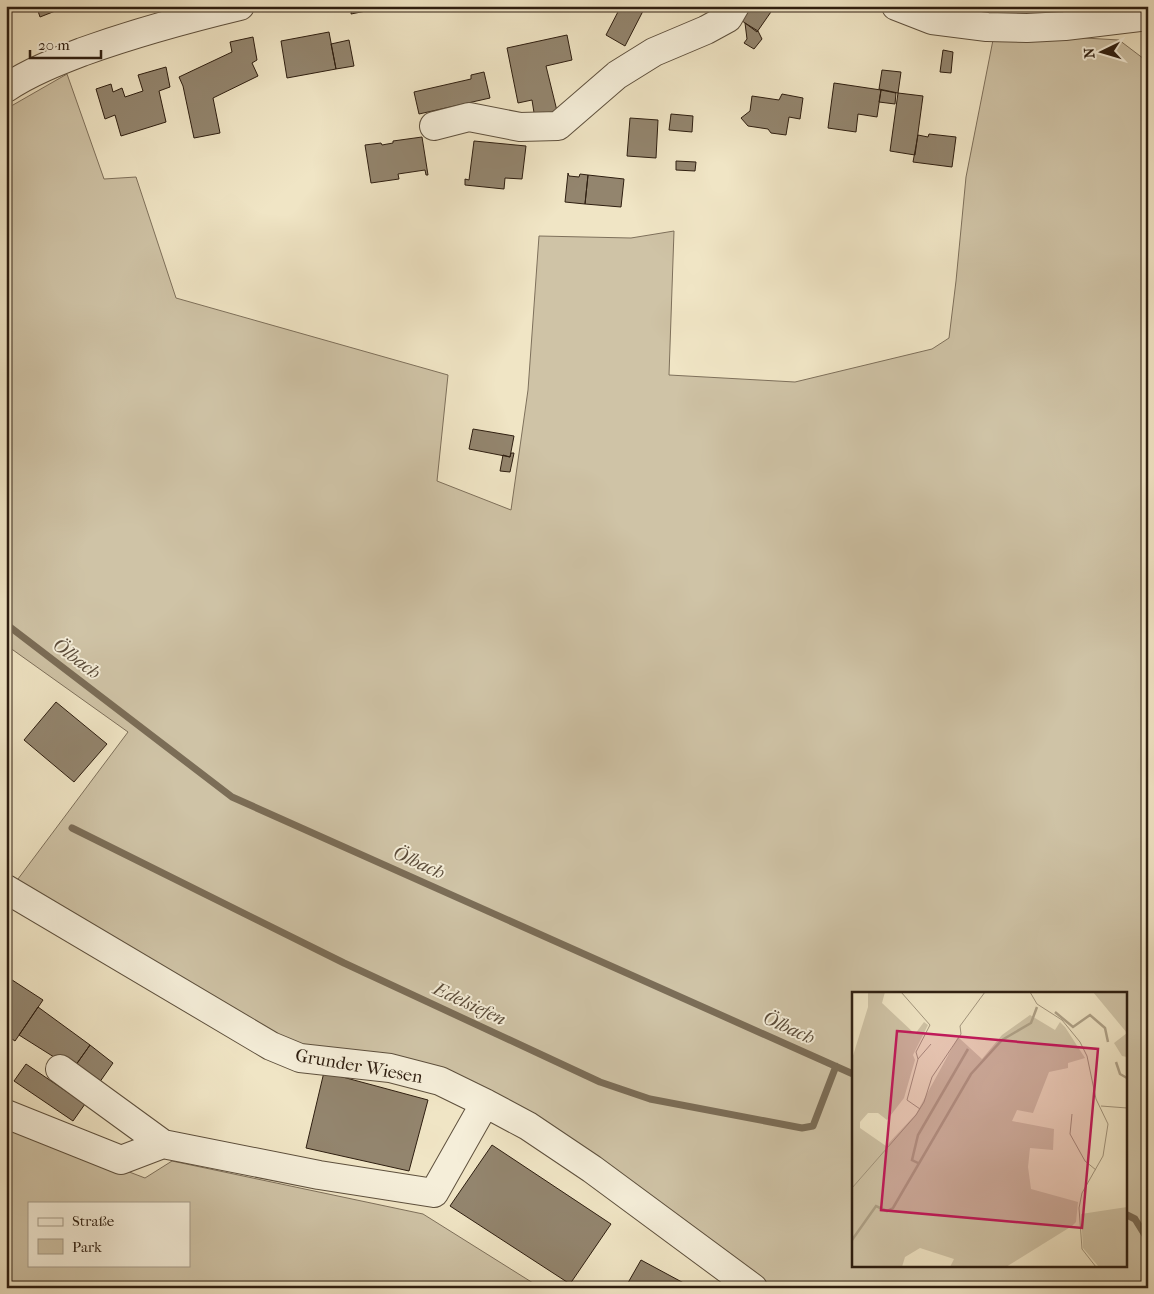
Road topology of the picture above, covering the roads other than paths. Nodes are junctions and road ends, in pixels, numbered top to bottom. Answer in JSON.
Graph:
{"nodes":[{"id":1,"x":240,"y":6,"type":"edge"},
{"id":2,"x":735,"y":6,"type":"edge"},
{"id":3,"x":896,"y":6,"type":"edge"},
{"id":4,"x":1148,"y":16,"type":"edge"},
{"id":5,"x":6,"y":88,"type":"edge"},
{"id":6,"x":434,"y":126,"type":"dead end"},
{"id":7,"x":6,"y":889,"type":"edge"},
{"id":8,"x":60,"y":1069,"type":"dead end"},
{"id":9,"x":485,"y":1103,"type":"junction"},
{"id":10,"x":6,"y":1114,"type":"edge"},
{"id":11,"x":162,"y":1144,"type":"junction"},
{"id":12,"x":753,"y":1288,"type":"edge"}],
"edges":[{"from":1,"to":5,"type":"street"},
{"from":2,"to":6,"type":"street"},
{"from":3,"to":4,"type":"street"},
{"from":7,"to":9,"type":"street","name":"Grunder Wiesen"},
{"from":8,"to":11,"type":"street"},
{"from":9,"to":11,"type":"street"},
{"from":9,"to":12,"type":"street","name":"Grunder Wiesen"},
{"from":10,"to":11,"type":"street"}]}
